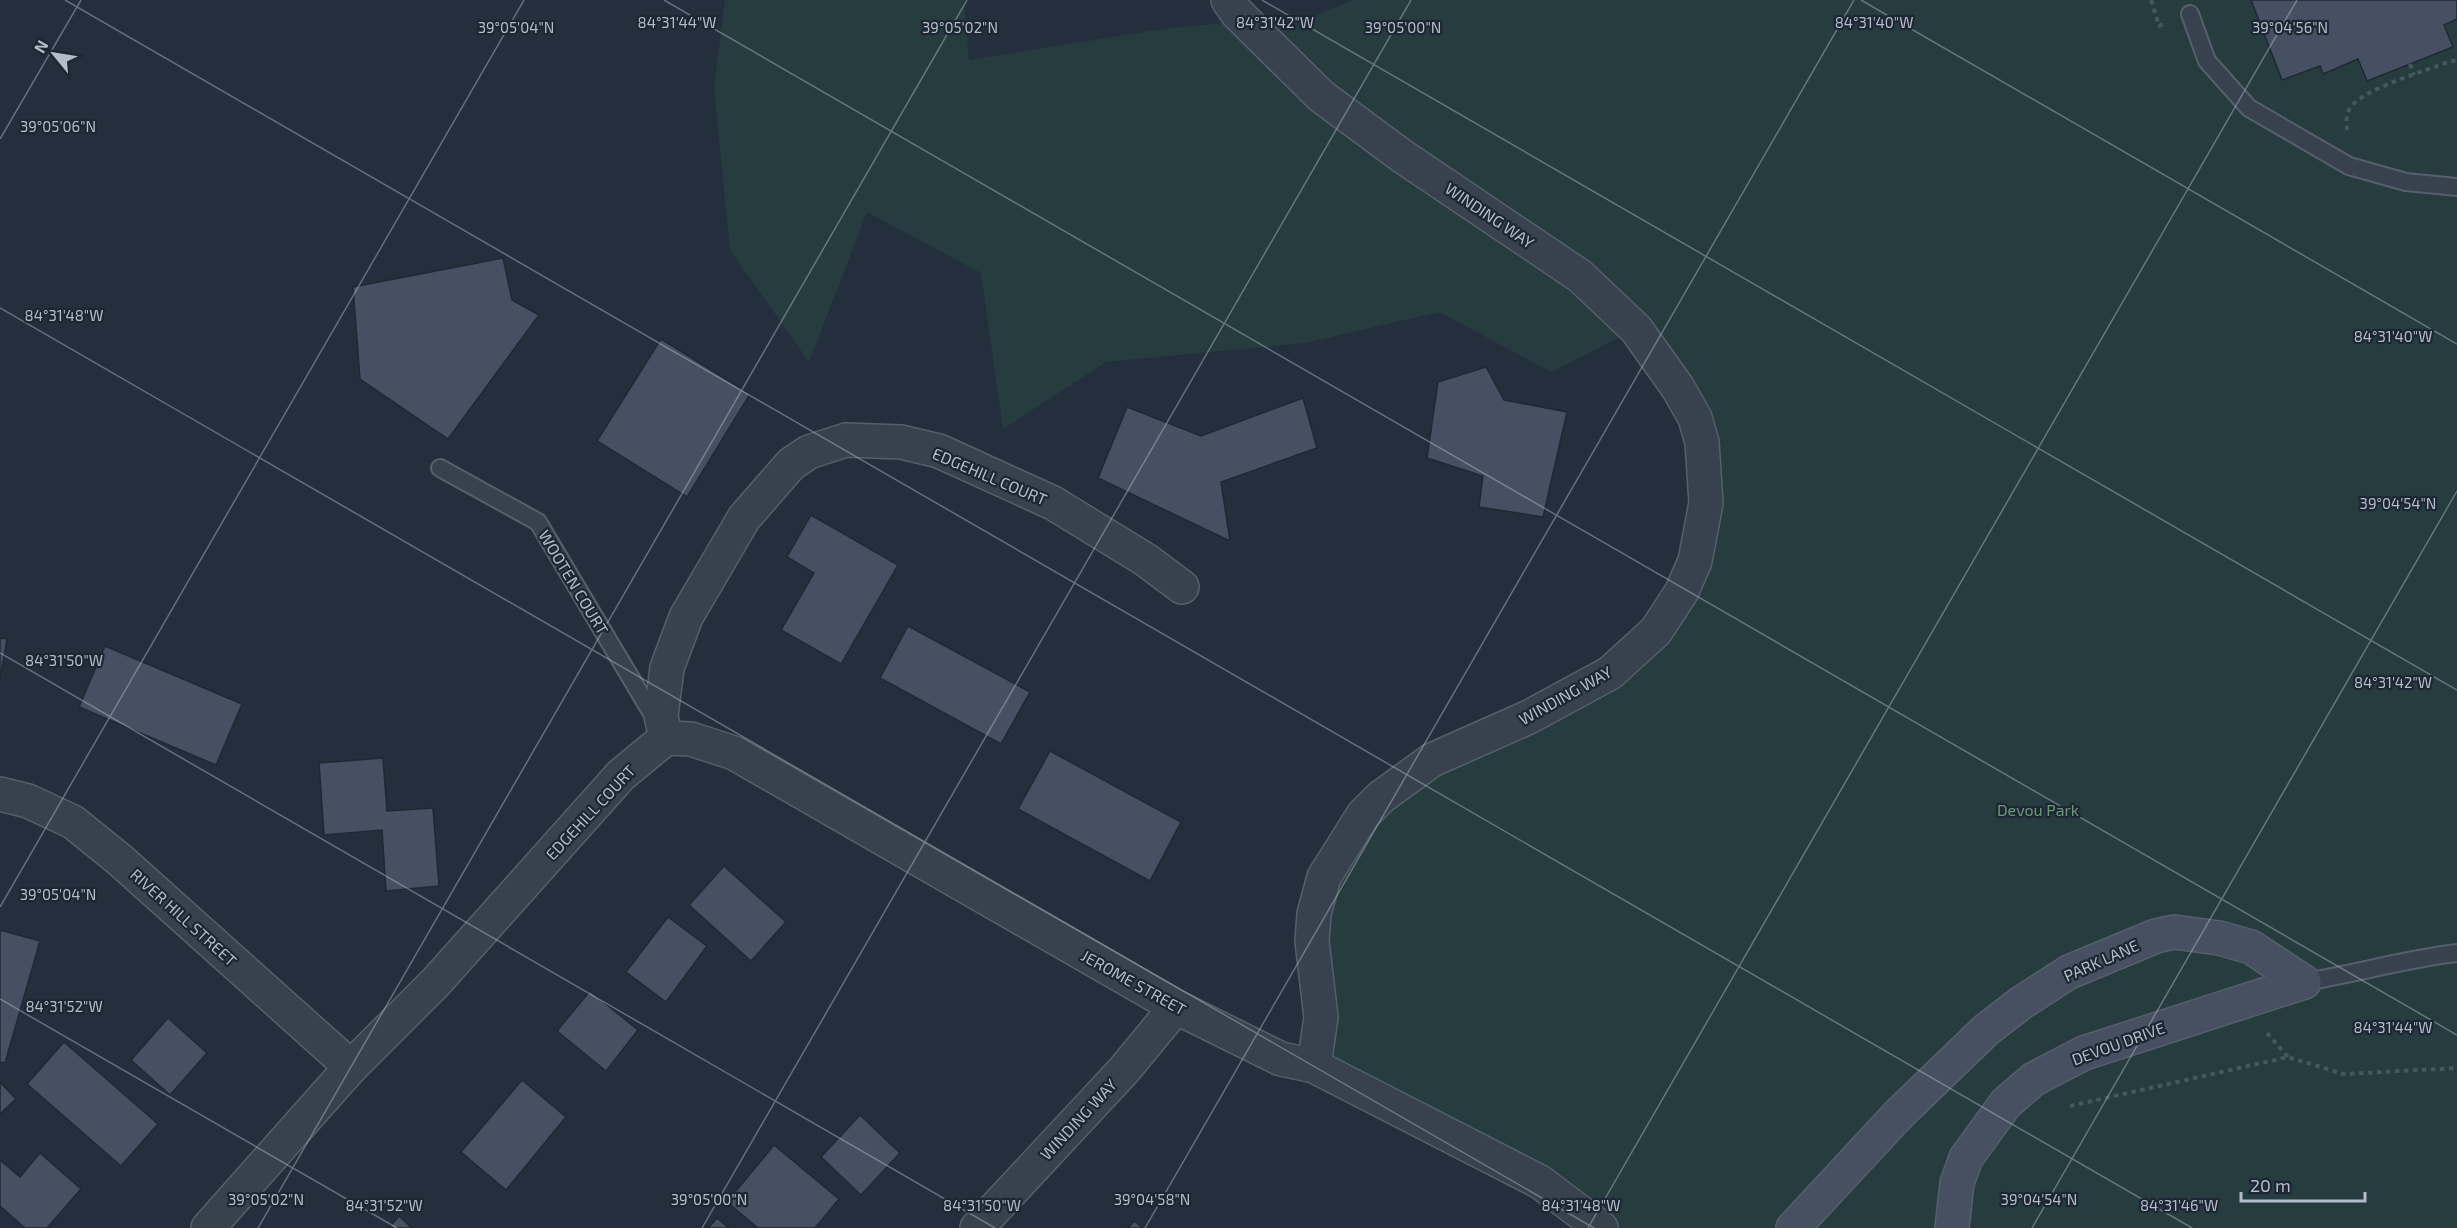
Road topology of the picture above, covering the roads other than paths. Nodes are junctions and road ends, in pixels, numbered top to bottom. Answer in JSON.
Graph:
{"nodes":[{"id":1,"x":1228,"y":0,"type":"edge"},
{"id":2,"x":2190,"y":14,"type":"dead end"},
{"id":3,"x":2457,"y":187,"type":"edge"},
{"id":4,"x":440,"y":468,"type":"dead end"},
{"id":5,"x":1182,"y":587,"type":"dead end"},
{"id":6,"x":666,"y":738,"type":"junction"},
{"id":7,"x":0,"y":794,"type":"edge"},
{"id":8,"x":2457,"y":953,"type":"edge"},
{"id":9,"x":2304,"y":982,"type":"junction"},
{"id":10,"x":1176,"y":1007,"type":"junction"},
{"id":11,"x":1314,"y":1066,"type":"junction"},
{"id":12,"x":351,"y":1067,"type":"junction"},
{"id":13,"x":208,"y":1228,"type":"edge"},
{"id":14,"x":977,"y":1228,"type":"edge"},
{"id":15,"x":1601,"y":1228,"type":"edge"},
{"id":16,"x":1793,"y":1228,"type":"edge"},
{"id":17,"x":1952,"y":1228,"type":"edge"}],
"edges":[{"from":1,"to":11,"type":"street","name":"WINDING WAY"},
{"from":2,"to":3,"type":"lane"},
{"from":4,"to":6,"type":"lane","name":"WOOTEN COURT"},
{"from":5,"to":6,"type":"street","name":"EDGEHILL COURT"},
{"from":6,"to":10,"type":"street","name":"JEROME STREET"},
{"from":6,"to":12,"type":"street","name":"EDGEHILL COURT"},
{"from":7,"to":12,"type":"street","name":"RIVER HILL STREET"},
{"from":8,"to":9,"type":"lane"},
{"from":9,"to":16,"type":"street","name":"PARK LANE"},
{"from":9,"to":17,"type":"street","name":"DEVOU DRIVE"},
{"from":10,"to":11,"type":"street","name":"JEROME STREET"},
{"from":10,"to":14,"type":"street","name":"WINDING WAY"},
{"from":11,"to":15,"type":"street","name":"JEROME STREET"},
{"from":12,"to":13,"type":"street","name":"EDGEHILL COURT"}]}
